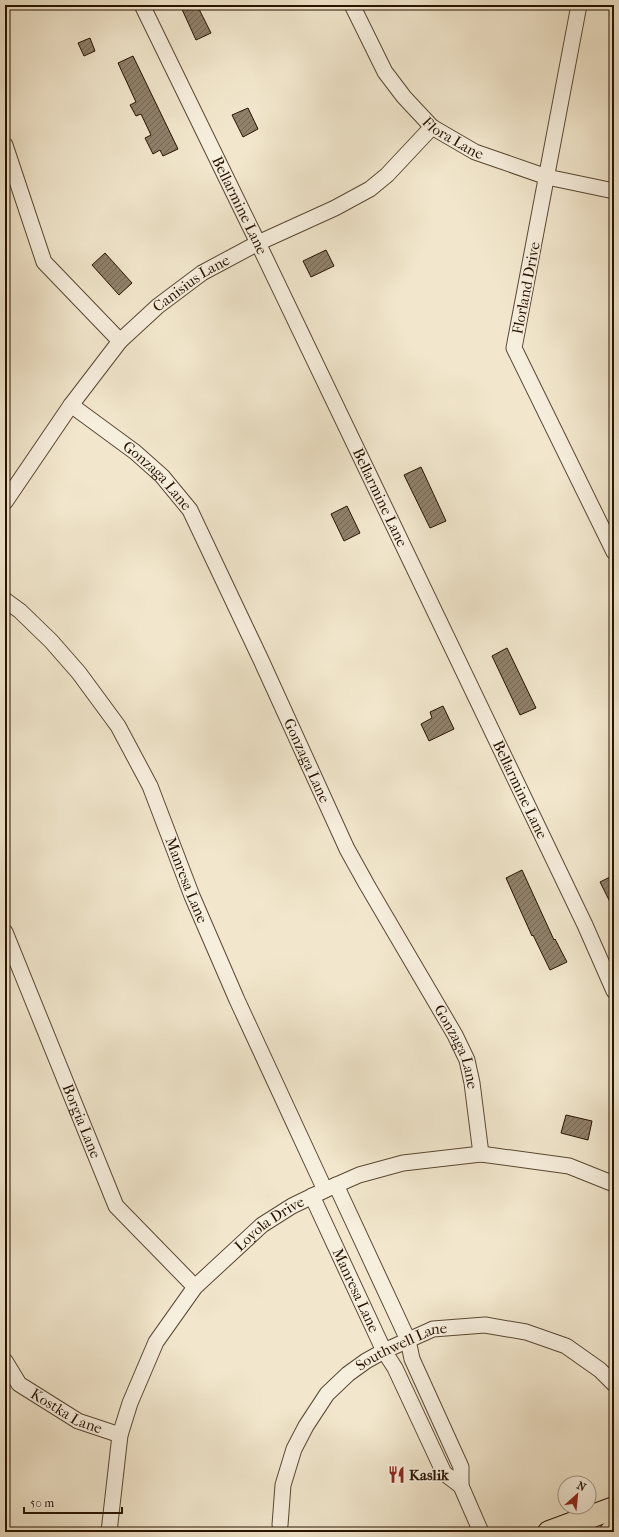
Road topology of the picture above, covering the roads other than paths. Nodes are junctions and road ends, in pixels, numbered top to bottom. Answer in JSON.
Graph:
{"nodes":[{"id":1,"x":142,"y":5,"type":"edge"},
{"id":2,"x":352,"y":5,"type":"edge"},
{"id":3,"x":579,"y":5,"type":"edge"},
{"id":4,"x":432,"y":127,"type":"junction"},
{"id":5,"x":5,"y":144,"type":"edge"},
{"id":6,"x":547,"y":178,"type":"junction"},
{"id":7,"x":614,"y":192,"type":"edge"},
{"id":8,"x":258,"y":243,"type":"junction"},
{"id":9,"x":120,"y":341,"type":"junction"},
{"id":10,"x":71,"y":405,"type":"junction"},
{"id":11,"x":5,"y":502,"type":"edge"},
{"id":12,"x":614,"y":552,"type":"edge"},
{"id":13,"x":5,"y":600,"type":"edge"},
{"id":14,"x":5,"y":932,"type":"edge"},
{"id":15,"x":614,"y":991,"type":"edge"},
{"id":16,"x":481,"y":1154,"type":"junction"},
{"id":17,"x":614,"y":1184,"type":"edge"},
{"id":18,"x":324,"y":1190,"type":"junction"},
{"id":19,"x":195,"y":1287,"type":"junction"},
{"id":20,"x":408,"y":1340,"type":"junction"},
{"id":21,"x":384,"y":1350,"type":"junction"},
{"id":22,"x":5,"y":1361,"type":"edge"},
{"id":23,"x":614,"y":1384,"type":"edge"},
{"id":24,"x":120,"y":1435,"type":"junction"},
{"id":25,"x":461,"y":1486,"type":"junction"},
{"id":26,"x":614,"y":1508,"type":"edge"},
{"id":27,"x":280,"y":1525,"type":"dead end"},
{"id":28,"x":614,"y":1531,"type":"edge"},
{"id":29,"x":109,"y":1532,"type":"edge"},
{"id":30,"x":481,"y":1532,"type":"edge"},
{"id":31,"x":549,"y":1532,"type":"edge"},
{"id":32,"x":611,"y":1532,"type":"edge"}],
"edges":[{"from":1,"to":8,"type":"street","name":"Bellarmine Lane"},
{"from":2,"to":4,"type":"street","name":"Flora Lane"},
{"from":3,"to":6,"type":"street","name":"Florland Drive"},
{"from":4,"to":6,"type":"street","name":"Flora Lane"},
{"from":4,"to":8,"type":"street","name":"Canisius Lane"},
{"from":5,"to":9,"type":"street"},
{"from":6,"to":7,"type":"street","name":"Flora Lane"},
{"from":6,"to":12,"type":"street","name":"Florland Drive"},
{"from":8,"to":9,"type":"street","name":"Canisius Lane"},
{"from":8,"to":15,"type":"street","name":"Bellarmine Lane"},
{"from":9,"to":10,"type":"street","name":"Canisius Lane"},
{"from":10,"to":11,"type":"street","name":"Canisius Lane"},
{"from":10,"to":16,"type":"street","name":"Gonzaga Lane"},
{"from":13,"to":18,"type":"street","name":"Manresa Lane"},
{"from":14,"to":19,"type":"street","name":"Borgia Lane"},
{"from":16,"to":17,"type":"street","name":"Loyola Drive"},
{"from":16,"to":18,"type":"street","name":"Loyola Drive"},
{"from":18,"to":19,"type":"street","name":"Loyola Drive"},
{"from":18,"to":20,"type":"street","name":"Manresa Lane"},
{"from":18,"to":21,"type":"street","name":"Manresa Lane"},
{"from":19,"to":24,"type":"street","name":"Loyola Drive"},
{"from":20,"to":21,"type":"street","name":"Southwell Lane"},
{"from":20,"to":23,"type":"street","name":"Southwell Lane"},
{"from":20,"to":25,"type":"street","name":"Manresa Lane"},
{"from":21,"to":25,"type":"street","name":"Manresa Lane"},
{"from":21,"to":27,"type":"street","name":"Southwell Lane"},
{"from":22,"to":24,"type":"street","name":"Kostka Lane"},
{"from":24,"to":29,"type":"street","name":"Loyola Drive"},
{"from":25,"to":30,"type":"street","name":"Manresa Lane"},
{"from":26,"to":31,"type":"main road"},
{"from":28,"to":32,"type":"main road"}]}
